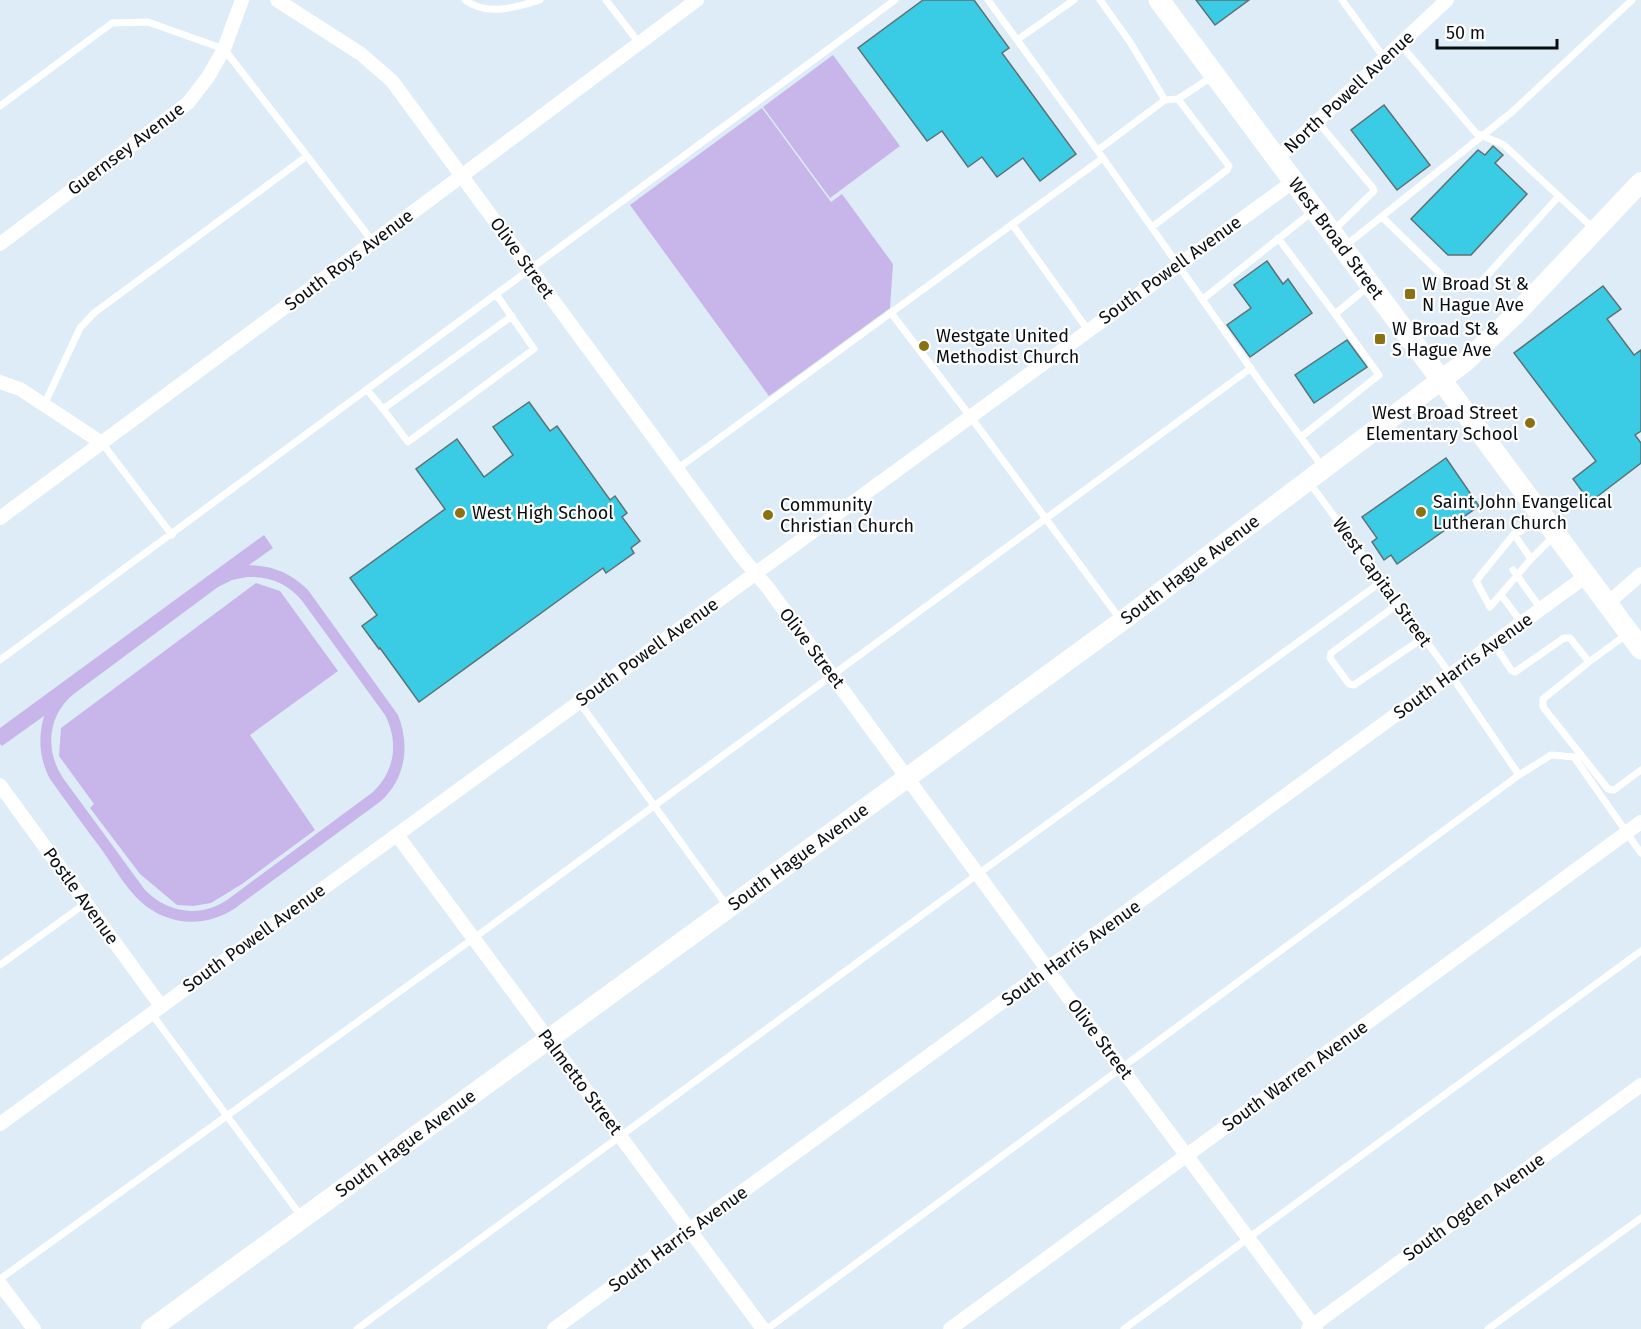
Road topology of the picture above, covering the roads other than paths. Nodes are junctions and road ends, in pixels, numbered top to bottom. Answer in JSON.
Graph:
{"nodes":[{"id":1,"x":242,"y":0,"type":"edge"},
{"id":2,"x":277,"y":0,"type":"edge"},
{"id":3,"x":465,"y":0,"type":"edge"},
{"id":4,"x":540,"y":0,"type":"edge"},
{"id":5,"x":606,"y":0,"type":"edge"},
{"id":6,"x":697,"y":0,"type":"edge"},
{"id":7,"x":895,"y":0,"type":"edge"},
{"id":8,"x":988,"y":0,"type":"edge"},
{"id":9,"x":1074,"y":0,"type":"edge"},
{"id":10,"x":1100,"y":0,"type":"edge"},
{"id":11,"x":1159,"y":0,"type":"edge"},
{"id":12,"x":1342,"y":0,"type":"edge"},
{"id":13,"x":1447,"y":0,"type":"edge"},
{"id":14,"x":1632,"y":0,"type":"edge"},
{"id":15,"x":1017,"y":40,"type":"junction"},
{"id":16,"x":640,"y":44,"type":"junction"},
{"id":17,"x":1400,"y":44,"type":"junction"},
{"id":18,"x":224,"y":48,"type":"junction"},
{"id":19,"x":1385,"y":59,"type":"junction"},
{"id":20,"x":1215,"y":75,"type":"junction"},
{"id":21,"x":1178,"y":99,"type":"junction"},
{"id":22,"x":1165,"y":100,"type":"junction"},
{"id":23,"x":0,"y":106,"type":"edge"},
{"id":24,"x":1317,"y":121,"type":"junction"},
{"id":25,"x":1483,"y":136,"type":"junction"},
{"id":26,"x":1098,"y":150,"type":"junction"},
{"id":27,"x":307,"y":156,"type":"junction"},
{"id":28,"x":1103,"y":158,"type":"junction"},
{"id":29,"x":1277,"y":159,"type":"junction"},
{"id":30,"x":462,"y":175,"type":"junction"},
{"id":31,"x":1294,"y":181,"type":"junction"},
{"id":32,"x":1641,"y":182,"type":"edge"},
{"id":33,"x":1559,"y":196,"type":"junction"},
{"id":34,"x":1315,"y":209,"type":"junction"},
{"id":35,"x":1382,"y":217,"type":"junction"},
{"id":36,"x":1012,"y":224,"type":"junction"},
{"id":37,"x":1152,"y":226,"type":"junction"},
{"id":38,"x":1595,"y":230,"type":"junction"},
{"id":39,"x":1278,"y":238,"type":"junction"},
{"id":40,"x":1337,"y":239,"type":"junction"},
{"id":41,"x":374,"y":242,"type":"junction"},
{"id":42,"x":0,"y":244,"type":"edge"},
{"id":43,"x":1178,"y":264,"type":"junction"},
{"id":44,"x":530,"y":269,"type":"junction"},
{"id":45,"x":1371,"y":284,"type":"junction"},
{"id":46,"x":496,"y":294,"type":"junction"},
{"id":47,"x":1203,"y":299,"type":"junction"},
{"id":48,"x":891,"y":313,"type":"junction"},
{"id":49,"x":1335,"y":314,"type":"junction"},
{"id":50,"x":512,"y":316,"type":"junction"},
{"id":51,"x":1088,"y":330,"type":"junction"},
{"id":52,"x":1251,"y":368,"type":"junction"},
{"id":53,"x":1442,"y":380,"type":"junction"},
{"id":54,"x":0,"y":382,"type":"edge"},
{"id":55,"x":368,"y":391,"type":"junction"},
{"id":56,"x":44,"y":405,"type":"junction"},
{"id":57,"x":383,"y":410,"type":"junction"},
{"id":58,"x":970,"y":416,"type":"junction"},
{"id":59,"x":1301,"y":437,"type":"junction"},
{"id":60,"x":102,"y":443,"type":"junction"},
{"id":61,"x":677,"y":469,"type":"junction"},
{"id":62,"x":1324,"y":469,"type":"junction"},
{"id":63,"x":1308,"y":482,"type":"junction"},
{"id":64,"x":2,"y":512,"type":"edge"},
{"id":65,"x":1539,"y":512,"type":"junction"},
{"id":66,"x":1046,"y":519,"type":"junction"},
{"id":67,"x":1514,"y":534,"type":"junction"},
{"id":68,"x":1556,"y":534,"type":"junction"},
{"id":69,"x":172,"y":535,"type":"junction"},
{"id":70,"x":1531,"y":560,"type":"junction"},
{"id":71,"x":755,"y":573,"type":"junction"},
{"id":72,"x":1516,"y":573,"type":"junction"},
{"id":73,"x":1641,"y":574,"type":"edge"},
{"id":74,"x":1586,"y":576,"type":"junction"},
{"id":75,"x":1381,"y":582,"type":"junction"},
{"id":76,"x":1503,"y":590,"type":"junction"},
{"id":77,"x":1398,"y":604,"type":"junction"},
{"id":78,"x":1607,"y":604,"type":"junction"},
{"id":79,"x":1541,"y":609,"type":"junction"},
{"id":80,"x":1122,"y":621,"type":"junction"},
{"id":81,"x":1522,"y":623,"type":"junction"},
{"id":82,"x":1423,"y":638,"type":"junction"},
{"id":83,"x":1635,"y":641,"type":"edge"},
{"id":84,"x":1494,"y":644,"type":"junction"},
{"id":85,"x":0,"y":660,"type":"edge"},
{"id":86,"x":1589,"y":662,"type":"junction"},
{"id":87,"x":832,"y":675,"type":"junction"},
{"id":88,"x":1451,"y":675,"type":"junction"},
{"id":89,"x":579,"y":702,"type":"junction"},
{"id":90,"x":1641,"y":770,"type":"edge"},
{"id":91,"x":1519,"y":775,"type":"junction"},
{"id":92,"x":908,"y":777,"type":"junction"},
{"id":93,"x":0,"y":785,"type":"edge"},
{"id":94,"x":5,"y":804,"type":"edge"},
{"id":95,"x":653,"y":806,"type":"junction"},
{"id":96,"x":1641,"y":822,"type":"edge"},
{"id":97,"x":1626,"y":833,"type":"junction"},
{"id":98,"x":398,"y":835,"type":"junction"},
{"id":99,"x":1641,"y":853,"type":"edge"},
{"id":100,"x":978,"y":874,"type":"junction"},
{"id":101,"x":86,"y":903,"type":"junction"},
{"id":102,"x":729,"y":908,"type":"junction"},
{"id":103,"x":474,"y":938,"type":"junction"},
{"id":104,"x":1641,"y":951,"type":"edge"},
{"id":105,"x":0,"y":965,"type":"edge"},
{"id":106,"x":1048,"y":970,"type":"junction"},
{"id":107,"x":156,"y":1009,"type":"junction"},
{"id":108,"x":549,"y":1039,"type":"junction"},
{"id":109,"x":1122,"y":1068,"type":"junction"},
{"id":110,"x":1641,"y":1085,"type":"edge"},
{"id":111,"x":226,"y":1116,"type":"junction"},
{"id":112,"x":0,"y":1124,"type":"edge"},
{"id":113,"x":621,"y":1136,"type":"junction"},
{"id":114,"x":1187,"y":1155,"type":"junction"},
{"id":115,"x":303,"y":1218,"type":"junction"},
{"id":116,"x":1641,"y":1218,"type":"edge"},
{"id":117,"x":690,"y":1230,"type":"junction"},
{"id":118,"x":1249,"y":1238,"type":"junction"},
{"id":119,"x":0,"y":1279,"type":"edge"},
{"id":120,"x":0,"y":1284,"type":"edge"},
{"id":121,"x":1312,"y":1328,"type":"edge"},
{"id":122,"x":34,"y":1329,"type":"edge"},
{"id":123,"x":151,"y":1329,"type":"edge"},
{"id":124,"x":357,"y":1329,"type":"edge"},
{"id":125,"x":554,"y":1329,"type":"edge"},
{"id":126,"x":765,"y":1329,"type":"edge"},
{"id":127,"x":950,"y":1329,"type":"edge"},
{"id":128,"x":1124,"y":1329,"type":"edge"},
{"id":129,"x":1488,"y":1329,"type":"edge"}],
"edges":[{"from":1,"to":18,"type":"street","name":"Guernsey Avenue"},
{"from":2,"to":30,"type":"street","name":"Olive Street"},
{"from":3,"to":4,"type":"lane"},
{"from":5,"to":16,"type":"lane"},
{"from":6,"to":16,"type":"street","name":"South Roys Avenue"},
{"from":7,"to":44,"type":"lane"},
{"from":8,"to":15,"type":"lane"},
{"from":9,"to":15,"type":"lane"},
{"from":10,"to":22,"type":"lane"},
{"from":11,"to":20,"type":"main road","name":"West Broad Street"},
{"from":12,"to":19,"type":"lane"},
{"from":13,"to":17,"type":"street","name":"North Powell Avenue"},
{"from":14,"to":25,"type":"lane"},
{"from":15,"to":26,"type":"lane"},
{"from":16,"to":30,"type":"street","name":"South Roys Avenue"},
{"from":17,"to":19,"type":"street","name":"North Powell Avenue"},
{"from":17,"to":25,"type":"lane"},
{"from":18,"to":23,"type":"lane"},
{"from":18,"to":27,"type":"lane"},
{"from":18,"to":42,"type":"street","name":"Guernsey Avenue"},
{"from":19,"to":24,"type":"street","name":"North Powell Avenue"},
{"from":20,"to":21,"type":"lane"},
{"from":20,"to":29,"type":"main road","name":"West Broad Street"},
{"from":21,"to":22,"type":"lane"},
{"from":21,"to":37,"type":"lane"},
{"from":22,"to":26,"type":"lane"},
{"from":24,"to":29,"type":"street","name":"North Powell Avenue"},
{"from":24,"to":40,"type":"lane"},
{"from":25,"to":33,"type":"lane"},
{"from":25,"to":35,"type":"lane"},
{"from":26,"to":28,"type":"lane"},
{"from":27,"to":41,"type":"lane"},
{"from":27,"to":56,"type":"lane"},
{"from":28,"to":36,"type":"lane"},
{"from":28,"to":37,"type":"lane"},
{"from":29,"to":31,"type":"main road","name":"West Broad Street"},
{"from":30,"to":41,"type":"street","name":"South Roys Avenue"},
{"from":30,"to":44,"type":"street","name":"Olive Street"},
{"from":31,"to":34,"type":"main road","name":"West Broad Street"},
{"from":31,"to":43,"type":"street","name":"South Powell Avenue"},
{"from":32,"to":38,"type":"main road","name":"South Hague Avenue"},
{"from":33,"to":35,"type":"lane"},
{"from":33,"to":38,"type":"lane"},
{"from":34,"to":39,"type":"lane"},
{"from":34,"to":40,"type":"main road","name":"West Broad Street"},
{"from":35,"to":40,"type":"lane"},
{"from":36,"to":48,"type":"lane"},
{"from":36,"to":51,"type":"lane"},
{"from":37,"to":43,"type":"lane"},
{"from":38,"to":53,"type":"main road","name":"South Hague Avenue"},
{"from":39,"to":47,"type":"lane"},
{"from":39,"to":49,"type":"lane"},
{"from":40,"to":45,"type":"main road","name":"West Broad Street"},
{"from":41,"to":60,"type":"street","name":"South Roys Avenue"},
{"from":43,"to":47,"type":"lane"},
{"from":43,"to":51,"type":"street","name":"South Powell Avenue"},
{"from":44,"to":46,"type":"lane"},
{"from":44,"to":61,"type":"street","name":"Olive Street"},
{"from":45,"to":49,"type":"lane"},
{"from":45,"to":53,"type":"main road","name":"West Broad Street"},
{"from":46,"to":50,"type":"lane"},
{"from":46,"to":55,"type":"lane"},
{"from":47,"to":52,"type":"lane"},
{"from":48,"to":58,"type":"lane"},
{"from":48,"to":61,"type":"lane"},
{"from":49,"to":59,"type":"lane"},
{"from":50,"to":57,"type":"lane"},
{"from":50,"to":57,"type":"lane"},
{"from":51,"to":58,"type":"street","name":"South Powell Avenue"},
{"from":52,"to":59,"type":"lane"},
{"from":52,"to":66,"type":"lane"},
{"from":53,"to":62,"type":"main road","name":"South Hague Avenue"},
{"from":53,"to":65,"type":"main road","name":"West Broad Street"},
{"from":54,"to":56,"type":"street"},
{"from":55,"to":57,"type":"lane"},
{"from":55,"to":69,"type":"lane"},
{"from":56,"to":60,"type":"street"},
{"from":58,"to":66,"type":"lane"},
{"from":58,"to":71,"type":"street","name":"South Powell Avenue"},
{"from":59,"to":62,"type":"lane"},
{"from":60,"to":64,"type":"street","name":"South Roys Avenue"},
{"from":60,"to":69,"type":"lane"},
{"from":61,"to":71,"type":"street","name":"Olive Street"},
{"from":62,"to":63,"type":"main road","name":"South Hague Avenue"},
{"from":63,"to":75,"type":"lane","name":"West Capital Street"},
{"from":63,"to":80,"type":"main road","name":"South Hague Avenue"},
{"from":65,"to":67,"type":"lane"},
{"from":65,"to":68,"type":"main road","name":"West Broad Street"},
{"from":66,"to":80,"type":"lane"},
{"from":66,"to":87,"type":"lane"},
{"from":67,"to":70,"type":"lane"},
{"from":67,"to":76,"type":"lane"},
{"from":68,"to":70,"type":"lane"},
{"from":68,"to":74,"type":"main road","name":"West Broad Street"},
{"from":69,"to":85,"type":"lane"},
{"from":70,"to":72,"type":"lane"},
{"from":71,"to":87,"type":"street","name":"Olive Street"},
{"from":71,"to":89,"type":"street","name":"South Powell Avenue"},
{"from":72,"to":76,"type":"lane"},
{"from":72,"to":79,"type":"lane"},
{"from":73,"to":78,"type":"street"},
{"from":74,"to":78,"type":"main road","name":"West Broad Street"},
{"from":74,"to":79,"type":"street","name":"South Harris Avenue"},
{"from":75,"to":77,"type":"lane","name":"West Capital Street"},
{"from":75,"to":100,"type":"lane"},
{"from":76,"to":81,"type":"lane"},
{"from":77,"to":82,"type":"lane","name":"West Capital Street"},
{"from":77,"to":82,"type":"lane"},
{"from":78,"to":83,"type":"main road","name":"West Broad Street"},
{"from":79,"to":81,"type":"street","name":"South Harris Avenue"},
{"from":80,"to":92,"type":"main road","name":"South Hague Avenue"},
{"from":81,"to":84,"type":"street","name":"South Harris Avenue"},
{"from":82,"to":88,"type":"lane","name":"West Capital Street"},
{"from":83,"to":86,"type":"lane"},
{"from":84,"to":86,"type":"lane"},
{"from":84,"to":88,"type":"street","name":"South Harris Avenue"},
{"from":86,"to":90,"type":"lane"},
{"from":87,"to":92,"type":"street","name":"Olive Street"},
{"from":87,"to":95,"type":"lane"},
{"from":88,"to":91,"type":"lane","name":"West Capital Street"},
{"from":88,"to":106,"type":"street","name":"South Harris Avenue"},
{"from":89,"to":95,"type":"lane"},
{"from":89,"to":98,"type":"street","name":"South Powell Avenue"},
{"from":91,"to":97,"type":"lane"},
{"from":91,"to":109,"type":"lane"},
{"from":92,"to":100,"type":"street","name":"Olive Street"},
{"from":92,"to":102,"type":"main road","name":"South Hague Avenue"},
{"from":93,"to":94,"type":"street","name":"Postle Avenue"},
{"from":94,"to":101,"type":"street","name":"Postle Avenue"},
{"from":95,"to":102,"type":"lane"},
{"from":95,"to":103,"type":"lane"},
{"from":96,"to":97,"type":"street","name":"South Warren Avenue"},
{"from":97,"to":99,"type":"lane"},
{"from":97,"to":114,"type":"street","name":"South Warren Avenue"},
{"from":98,"to":103,"type":"street","name":"Palmetto Street"},
{"from":98,"to":107,"type":"street","name":"South Powell Avenue"},
{"from":100,"to":106,"type":"street","name":"Olive Street"},
{"from":100,"to":113,"type":"lane"},
{"from":101,"to":105,"type":"lane"},
{"from":101,"to":107,"type":"street","name":"Postle Avenue"},
{"from":102,"to":108,"type":"main road","name":"South Hague Avenue"},
{"from":103,"to":108,"type":"street","name":"Palmetto Street"},
{"from":103,"to":111,"type":"lane"},
{"from":104,"to":118,"type":"lane"},
{"from":106,"to":109,"type":"street","name":"Olive Street"},
{"from":106,"to":117,"type":"street","name":"South Harris Avenue"},
{"from":107,"to":111,"type":"lane"},
{"from":107,"to":112,"type":"street","name":"South Powell Avenue"},
{"from":108,"to":113,"type":"street","name":"Palmetto Street"},
{"from":108,"to":115,"type":"main road","name":"South Hague Avenue"},
{"from":109,"to":114,"type":"street","name":"Olive Street"},
{"from":109,"to":126,"type":"lane"},
{"from":110,"to":121,"type":"street","name":"South Ogden Avenue"},
{"from":111,"to":115,"type":"lane"},
{"from":111,"to":119,"type":"lane"},
{"from":113,"to":117,"type":"street","name":"Palmetto Street"},
{"from":113,"to":124,"type":"lane"},
{"from":114,"to":118,"type":"street","name":"Olive Street"},
{"from":114,"to":127,"type":"street","name":"South Warren Avenue"},
{"from":115,"to":123,"type":"main road","name":"South Hague Avenue"},
{"from":116,"to":129,"type":"lane"},
{"from":117,"to":125,"type":"street","name":"South Harris Avenue"},
{"from":117,"to":126,"type":"street","name":"Palmetto Street"},
{"from":118,"to":121,"type":"street","name":"Olive Street"},
{"from":118,"to":128,"type":"lane"},
{"from":120,"to":122,"type":"street"}]}
